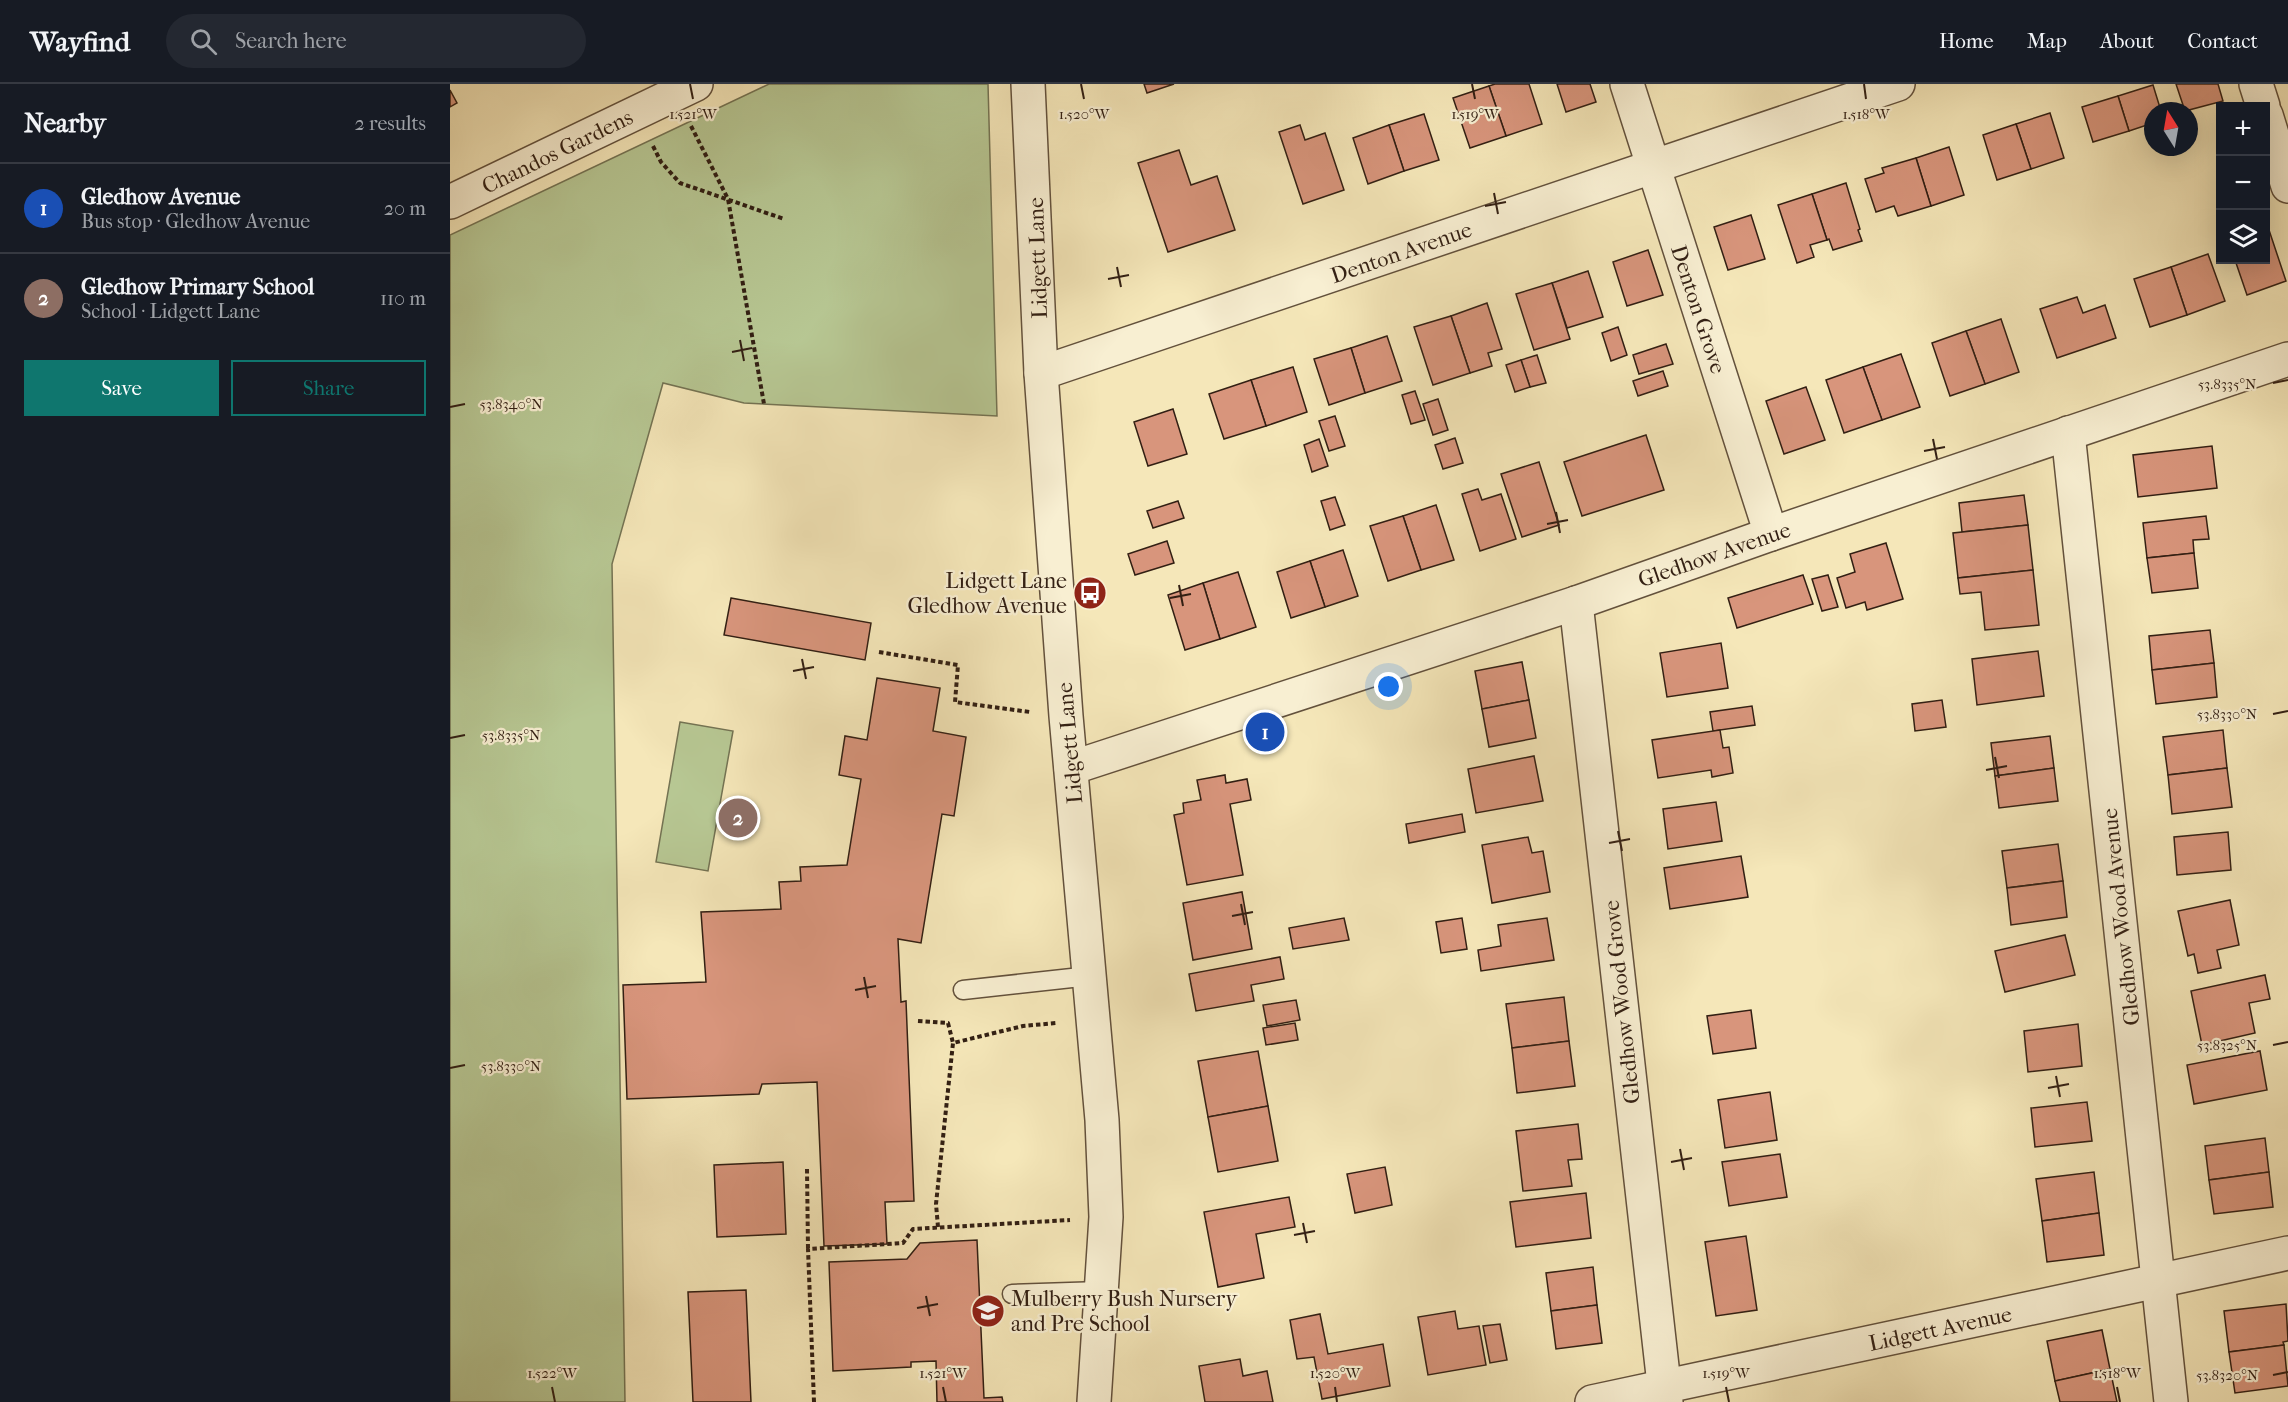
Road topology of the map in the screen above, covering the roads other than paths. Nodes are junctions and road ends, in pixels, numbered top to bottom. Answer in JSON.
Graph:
{"nodes":[{"id":1,"x":1028,"y":84,"type":"edge"},
{"id":2,"x":1627,"y":84,"type":"edge"},
{"id":3,"x":1898,"y":84,"type":"edge"},
{"id":4,"x":2256,"y":84,"type":"edge"},
{"id":5,"x":686,"y":89,"type":"edge"},
{"id":6,"x":2262,"y":102,"type":"edge"},
{"id":7,"x":2270,"y":130,"type":"edge"},
{"id":8,"x":1653,"y":167,"type":"junction"},
{"id":9,"x":2288,"y":186,"type":"edge"},
{"id":10,"x":450,"y":202,"type":"edge"},
{"id":11,"x":2288,"y":359,"type":"edge"},
{"id":12,"x":1041,"y":374,"type":"junction"},
{"id":13,"x":2068,"y":433,"type":"junction"},
{"id":14,"x":1772,"y":534,"type":"junction"},
{"id":15,"x":1576,"y":603,"type":"junction"},
{"id":16,"x":1071,"y":768,"type":"junction"},
{"id":17,"x":1089,"y":976,"type":"junction"},
{"id":18,"x":963,"y":990,"type":"dead end"},
{"id":19,"x":2288,"y":1253,"type":"edge"},
{"id":20,"x":2159,"y":1281,"type":"junction"},
{"id":21,"x":1101,"y":1291,"type":"junction"},
{"id":22,"x":1012,"y":1294,"type":"dead end"},
{"id":23,"x":1666,"y":1394,"type":"edge"},
{"id":24,"x":1094,"y":1402,"type":"edge"},
{"id":25,"x":1592,"y":1402,"type":"edge"},
{"id":26,"x":2171,"y":1402,"type":"edge"}],
"edges":[{"from":1,"to":12,"type":"street","name":"Lidgett Lane"},
{"from":2,"to":8,"type":"street","name":"Denton Grove"},
{"from":3,"to":8,"type":"street","name":"Denton Avenue"},
{"from":4,"to":6,"type":"street"},
{"from":5,"to":10,"type":"street","name":"Chandos Gardens"},
{"from":7,"to":9,"type":"street"},
{"from":8,"to":12,"type":"street","name":"Denton Avenue"},
{"from":8,"to":14,"type":"street","name":"Denton Grove"},
{"from":11,"to":13,"type":"street","name":"Gledhow Avenue"},
{"from":12,"to":16,"type":"street","name":"Lidgett Lane"},
{"from":13,"to":14,"type":"street","name":"Gledhow Avenue"},
{"from":13,"to":20,"type":"street","name":"Gledhow Wood Avenue"},
{"from":14,"to":15,"type":"street","name":"Gledhow Avenue"},
{"from":15,"to":16,"type":"street","name":"Gledhow Avenue"},
{"from":15,"to":23,"type":"street","name":"Gledhow Wood Grove"},
{"from":16,"to":17,"type":"street","name":"Lidgett Lane"},
{"from":17,"to":18,"type":"lane"},
{"from":17,"to":21,"type":"street","name":"Lidgett Lane"},
{"from":19,"to":20,"type":"street","name":"Lidgett Avenue"},
{"from":20,"to":23,"type":"street","name":"Lidgett Avenue"},
{"from":20,"to":26,"type":"street","name":"Gledhow Wood Avenue"},
{"from":21,"to":22,"type":"lane"},
{"from":21,"to":24,"type":"street","name":"Lidgett Lane"},
{"from":23,"to":25,"type":"street","name":"Lidgett Avenue"}]}
